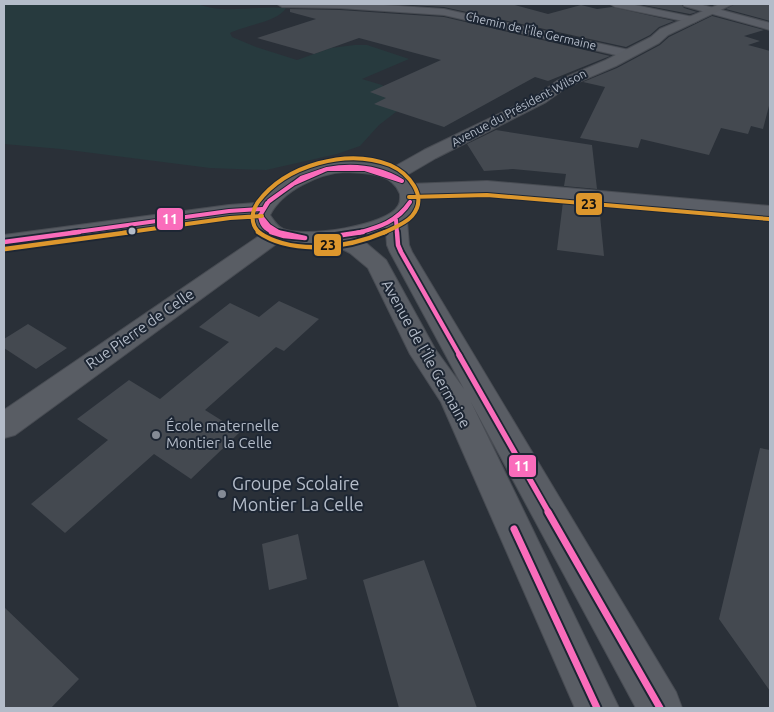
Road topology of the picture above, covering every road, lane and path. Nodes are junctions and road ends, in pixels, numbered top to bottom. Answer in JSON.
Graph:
{"nodes":[{"id":1,"x":282,"y":4,"type":"edge"},
{"id":2,"x":615,"y":4,"type":"edge"},
{"id":3,"x":688,"y":4,"type":"edge"},
{"id":4,"x":728,"y":4,"type":"edge"},
{"id":5,"x":713,"y":11,"type":"junction"},
{"id":6,"x":693,"y":20,"type":"junction"},
{"id":7,"x":770,"y":27,"type":"edge"},
{"id":8,"x":629,"y":54,"type":"junction"},
{"id":9,"x":393,"y":175,"type":"junction"},
{"id":10,"x":410,"y":190,"type":"junction"},
{"id":11,"x":262,"y":209,"type":"junction"},
{"id":12,"x":770,"y":212,"type":"edge"},
{"id":13,"x":396,"y":220,"type":"junction"},
{"id":14,"x":276,"y":234,"type":"junction"},
{"id":15,"x":334,"y":236,"type":"junction"},
{"id":16,"x":4,"y":242,"type":"edge"},
{"id":17,"x":4,"y":426,"type":"edge"},
{"id":18,"x":597,"y":708,"type":"edge"},
{"id":19,"x":660,"y":708,"type":"edge"}],
"edges":[{"from":1,"to":8,"type":"street","name":"Chemin de l'Île Germaine"},
{"from":2,"to":6,"type":"street"},
{"from":3,"to":5,"type":"street"},
{"from":4,"to":5,"type":"street","name":"Avenue du Président Wilson"},
{"from":5,"to":6,"type":"street","name":"Avenue du Président Wilson"},
{"from":5,"to":7,"type":"street"},
{"from":6,"to":8,"type":"street","name":"Avenue du Président Wilson"},
{"from":8,"to":9,"type":"street","name":"Avenue du Président Wilson"},
{"from":9,"to":10,"type":"street"},
{"from":9,"to":11,"type":"street"},
{"from":10,"to":12,"type":"street"},
{"from":10,"to":13,"type":"street"},
{"from":11,"to":14,"type":"street"},
{"from":11,"to":16,"type":"street"},
{"from":13,"to":15,"type":"street"},
{"from":13,"to":19,"type":"street","name":"Avenue de l'Île Germaine"},
{"from":14,"to":15,"type":"street"},
{"from":14,"to":17,"type":"street","name":"Rue Pierre de Celle"},
{"from":15,"to":18,"type":"street","name":"Avenue de l'Île Germaine"}]}
